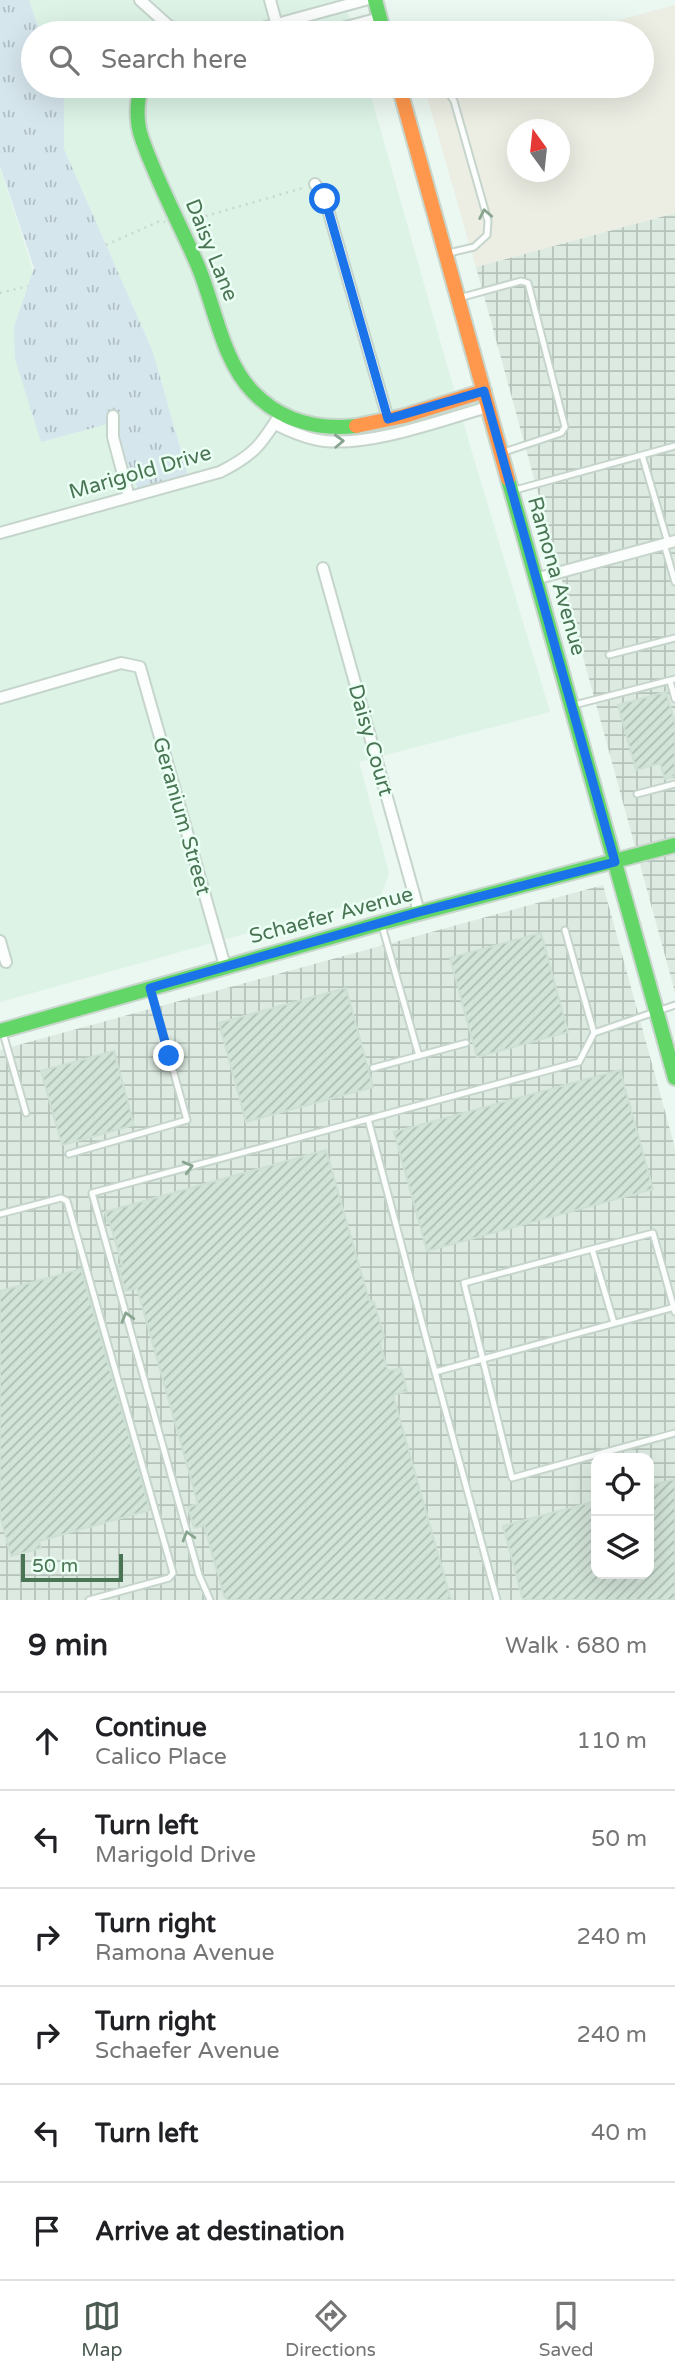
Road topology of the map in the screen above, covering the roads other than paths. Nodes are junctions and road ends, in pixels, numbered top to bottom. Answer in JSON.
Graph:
{"nodes":[{"id":1,"x":140,"y":0,"type":"edge"},
{"id":2,"x":270,"y":0,"type":"edge"},
{"id":3,"x":365,"y":0,"type":"edge"},
{"id":4,"x":375,"y":0,"type":"edge"},
{"id":5,"x":380,"y":18,"type":"junction"},
{"id":6,"x":160,"y":21,"type":"edge"},
{"id":7,"x":276,"y":21,"type":"edge"},
{"id":8,"x":302,"y":21,"type":"edge"},
{"id":9,"x":369,"y":21,"type":"edge"},
{"id":10,"x":381,"y":21,"type":"edge"},
{"id":11,"x":138,"y":98,"type":"edge"},
{"id":12,"x":402,"y":98,"type":"edge"},
{"id":13,"x":452,"y":98,"type":"edge"},
{"id":14,"x":315,"y":184,"type":"road end"},
{"id":15,"x":446,"y":254,"type":"junction"},
{"id":16,"x":458,"y":299,"type":"junction"},
{"id":17,"x":484,"y":391,"type":"junction"},
{"id":18,"x":488,"y":407,"type":"junction"},
{"id":19,"x":113,"y":416,"type":"dead end"},
{"id":20,"x":278,"y":419,"type":"junction"},
{"id":21,"x":388,"y":419,"type":"junction"},
{"id":22,"x":675,"y":446,"type":"edge"},
{"id":23,"x":501,"y":453,"type":"junction"},
{"id":24,"x":642,"y":455,"type":"junction"},
{"id":25,"x":512,"y":491,"type":"junction"},
{"id":26,"x":129,"y":497,"type":"junction"},
{"id":27,"x":0,"y":533,"type":"edge"},
{"id":28,"x":669,"y":543,"type":"edge"},
{"id":29,"x":323,"y":568,"type":"dead end"},
{"id":30,"x":535,"y":579,"type":"junction"},
{"id":31,"x":675,"y":582,"type":"edge"},
{"id":32,"x":675,"y":638,"type":"edge"},
{"id":33,"x":609,"y":655,"type":"dead end"},
{"id":34,"x":673,"y":680,"type":"edge"},
{"id":35,"x":0,"y":698,"type":"edge"},
{"id":36,"x":675,"y":699,"type":"edge"},
{"id":37,"x":571,"y":705,"type":"junction"},
{"id":38,"x":675,"y":783,"type":"edge"},
{"id":39,"x":637,"y":794,"type":"dead end"},
{"id":40,"x":675,"y":845,"type":"edge"},
{"id":41,"x":615,"y":862,"type":"junction"},
{"id":42,"x":419,"y":912,"type":"junction"},
{"id":43,"x":381,"y":923,"type":"junction"},
{"id":44,"x":565,"y":930,"type":"dead end"},
{"id":45,"x":0,"y":942,"type":"edge"},
{"id":46,"x":6,"y":962,"type":"dead end"},
{"id":47,"x":225,"y":966,"type":"junction"},
{"id":48,"x":150,"y":988,"type":"junction"},
{"id":49,"x":675,"y":1005,"type":"edge"},
{"id":50,"x":656,"y":1010,"type":"junction"},
{"id":51,"x":1,"y":1030,"type":"edge"},
{"id":52,"x":594,"y":1033,"type":"junction"},
{"id":53,"x":466,"y":1044,"type":"dead end"},
{"id":54,"x":419,"y":1056,"type":"junction"},
{"id":55,"x":373,"y":1069,"type":"dead end"},
{"id":56,"x":675,"y":1078,"type":"edge"},
{"id":57,"x":26,"y":1113,"type":"dead end"},
{"id":58,"x":368,"y":1119,"type":"junction"},
{"id":59,"x":69,"y":1154,"type":"dead end"},
{"id":60,"x":0,"y":1214,"type":"edge"},
{"id":61,"x":592,"y":1249,"type":"junction"},
{"id":62,"x":675,"y":1309,"type":"edge"},
{"id":63,"x":614,"y":1323,"type":"junction"},
{"id":64,"x":482,"y":1359,"type":"junction"},
{"id":65,"x":435,"y":1372,"type":"junction"},
{"id":66,"x":675,"y":1433,"type":"edge"},
{"id":67,"x":89,"y":1600,"type":"edge"},
{"id":68,"x":210,"y":1600,"type":"edge"},
{"id":69,"x":497,"y":1600,"type":"edge"}],
"edges":[{"from":1,"to":6,"type":"street"},
{"from":2,"to":7,"type":"street"},
{"from":3,"to":8,"type":"street"},
{"from":4,"to":5,"type":"street"},
{"from":5,"to":9,"type":"street"},
{"from":5,"to":10,"type":"street"},
{"from":11,"to":20,"type":"street","name":"Daisy Lane"},
{"from":12,"to":15,"type":"street","name":"Ramona Avenue"},
{"from":15,"to":13,"type":"lane","one_way":true},
{"from":14,"to":21,"type":"street"},
{"from":15,"to":16,"type":"street","name":"Ramona Avenue"},
{"from":16,"to":17,"type":"street","name":"Ramona Avenue"},
{"from":16,"to":23,"type":"lane"},
{"from":17,"to":18,"type":"street","name":"Ramona Avenue"},
{"from":17,"to":21,"type":"street"},
{"from":20,"to":18,"type":"street","one_way":true},
{"from":18,"to":23,"type":"street","name":"Ramona Avenue"},
{"from":19,"to":26,"type":"street"},
{"from":20,"to":21,"type":"street"},
{"from":20,"to":26,"type":"street","name":"Marigold Drive"},
{"from":22,"to":24,"type":"lane"},
{"from":23,"to":25,"type":"street","name":"Ramona Avenue"},
{"from":24,"to":25,"type":"lane"},
{"from":24,"to":28,"type":"lane"},
{"from":25,"to":30,"type":"street","name":"Ramona Avenue"},
{"from":26,"to":27,"type":"street","name":"Marigold Drive"},
{"from":28,"to":30,"type":"street"},
{"from":28,"to":31,"type":"lane"},
{"from":29,"to":42,"type":"street","name":"Daisy Court"},
{"from":30,"to":37,"type":"street","name":"Ramona Avenue"},
{"from":32,"to":33,"type":"lane"},
{"from":34,"to":36,"type":"lane"},
{"from":34,"to":37,"type":"lane"},
{"from":35,"to":47,"type":"street","name":"Geranium Street"},
{"from":37,"to":41,"type":"street","name":"Ramona Avenue"},
{"from":38,"to":39,"type":"lane"},
{"from":40,"to":41,"type":"street","name":"Schaefer Avenue"},
{"from":41,"to":42,"type":"street","name":"Schaefer Avenue"},
{"from":41,"to":50,"type":"street","name":"Ramona Avenue"},
{"from":42,"to":43,"type":"street","name":"Schaefer Avenue"},
{"from":43,"to":47,"type":"street","name":"Schaefer Avenue"},
{"from":43,"to":54,"type":"lane"},
{"from":44,"to":52,"type":"lane"},
{"from":45,"to":46,"type":"street"},
{"from":47,"to":48,"type":"street","name":"Schaefer Avenue"},
{"from":48,"to":51,"type":"street","name":"Schaefer Avenue"},
{"from":48,"to":59,"type":"lane"},
{"from":49,"to":50,"type":"lane"},
{"from":50,"to":52,"type":"lane"},
{"from":50,"to":56,"type":"street","name":"Ramona Avenue"},
{"from":51,"to":57,"type":"lane"},
{"from":52,"to":58,"type":"lane"},
{"from":53,"to":54,"type":"lane"},
{"from":54,"to":55,"type":"lane"},
{"from":58,"to":65,"type":"lane"},
{"from":68,"to":58,"type":"lane","one_way":true},
{"from":60,"to":67,"type":"lane"},
{"from":61,"to":62,"type":"lane"},
{"from":61,"to":63,"type":"lane"},
{"from":61,"to":64,"type":"lane"},
{"from":62,"to":63,"type":"lane"},
{"from":63,"to":64,"type":"lane"},
{"from":64,"to":65,"type":"lane"},
{"from":64,"to":66,"type":"lane"},
{"from":65,"to":69,"type":"lane"}]}
